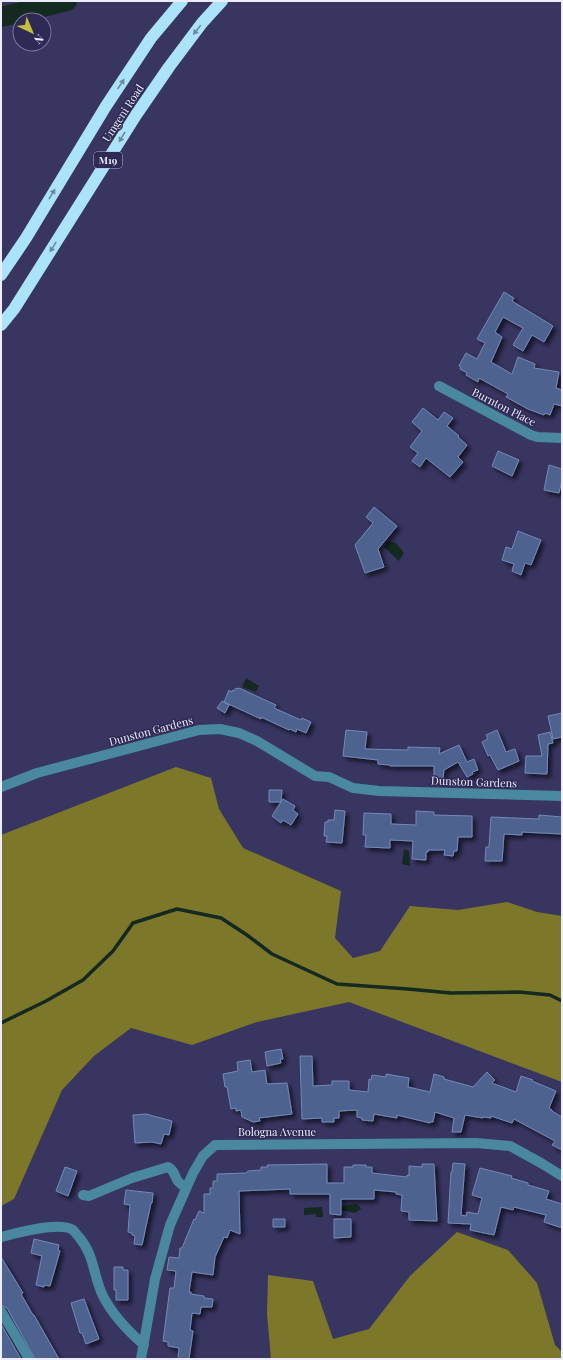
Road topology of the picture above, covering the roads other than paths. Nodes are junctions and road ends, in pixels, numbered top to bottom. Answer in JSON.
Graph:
{"nodes":[{"id":1,"x":182,"y":1,"type":"edge"},
{"id":2,"x":222,"y":1,"type":"edge"},
{"id":3,"x":1,"y":274,"type":"edge"},
{"id":4,"x":1,"y":325,"type":"edge"},
{"id":5,"x":438,"y":386,"type":"dead end"},
{"id":6,"x":562,"y":438,"type":"edge"},
{"id":7,"x":1,"y":787,"type":"edge"},
{"id":8,"x":562,"y":796,"type":"edge"},
{"id":9,"x":562,"y":1176,"type":"edge"},
{"id":10,"x":186,"y":1187,"type":"junction"},
{"id":11,"x":83,"y":1196,"type":"dead end"},
{"id":12,"x":1,"y":1237,"type":"edge"},
{"id":13,"x":1,"y":1311,"type":"edge"},
{"id":14,"x":144,"y":1346,"type":"junction"},
{"id":15,"x":29,"y":1359,"type":"edge"},
{"id":16,"x":141,"y":1359,"type":"edge"}],
"edges":[{"from":3,"to":1,"type":"highway","name":"Umgeni Road","number":"M19","one_way":true},
{"from":2,"to":4,"type":"highway","name":"Umgeni Road","number":"M19","one_way":true},
{"from":5,"to":6,"type":"street","name":"Burnton Place"},
{"from":7,"to":8,"type":"street","name":"Dunston Gardens"},
{"from":9,"to":10,"type":"street","name":"Bologna Avenue"},
{"from":10,"to":11,"type":"street"},
{"from":10,"to":14,"type":"street","name":"Bologna Avenue"},
{"from":12,"to":14,"type":"street"},
{"from":13,"to":15,"type":"street"},
{"from":14,"to":16,"type":"street","name":"Bologna Avenue"}]}
